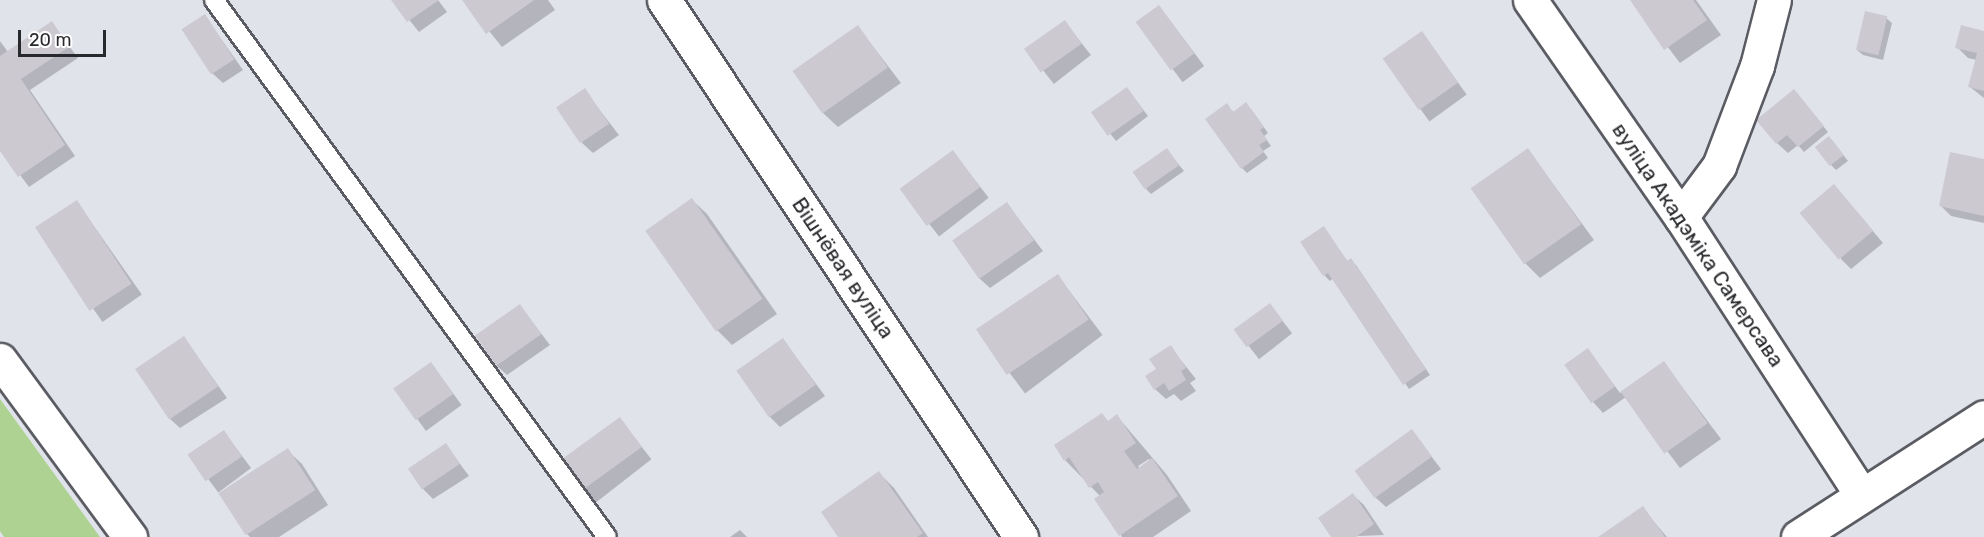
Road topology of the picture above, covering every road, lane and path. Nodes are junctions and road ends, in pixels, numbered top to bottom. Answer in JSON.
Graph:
{"nodes":[{"id":1,"x":214,"y":0,"type":"edge"},
{"id":2,"x":664,"y":0,"type":"edge"},
{"id":3,"x":1530,"y":0,"type":"edge"},
{"id":4,"x":1774,"y":0,"type":"edge"},
{"id":5,"x":1681,"y":217,"type":"junction"},
{"id":6,"x":0,"y":360,"type":"edge"},
{"id":7,"x":1984,"y":417,"type":"edge"},
{"id":8,"x":1861,"y":494,"type":"junction"},
{"id":9,"x":130,"y":537,"type":"edge"},
{"id":10,"x":607,"y":537,"type":"edge"},
{"id":11,"x":1021,"y":537,"type":"edge"},
{"id":12,"x":1798,"y":537,"type":"edge"}],
"edges":[{"from":1,"to":10,"type":"lane"},
{"from":2,"to":11,"type":"street","name":"Вішнёвая вуліца"},
{"from":3,"to":5,"type":"street","name":"вуліца Акадэміка Самерсава"},
{"from":4,"to":5,"type":"street"},
{"from":5,"to":8,"type":"street","name":"вуліца Акадэміка Самерсава"},
{"from":6,"to":9,"type":"street"},
{"from":7,"to":8,"type":"street"},
{"from":8,"to":12,"type":"street"}]}
